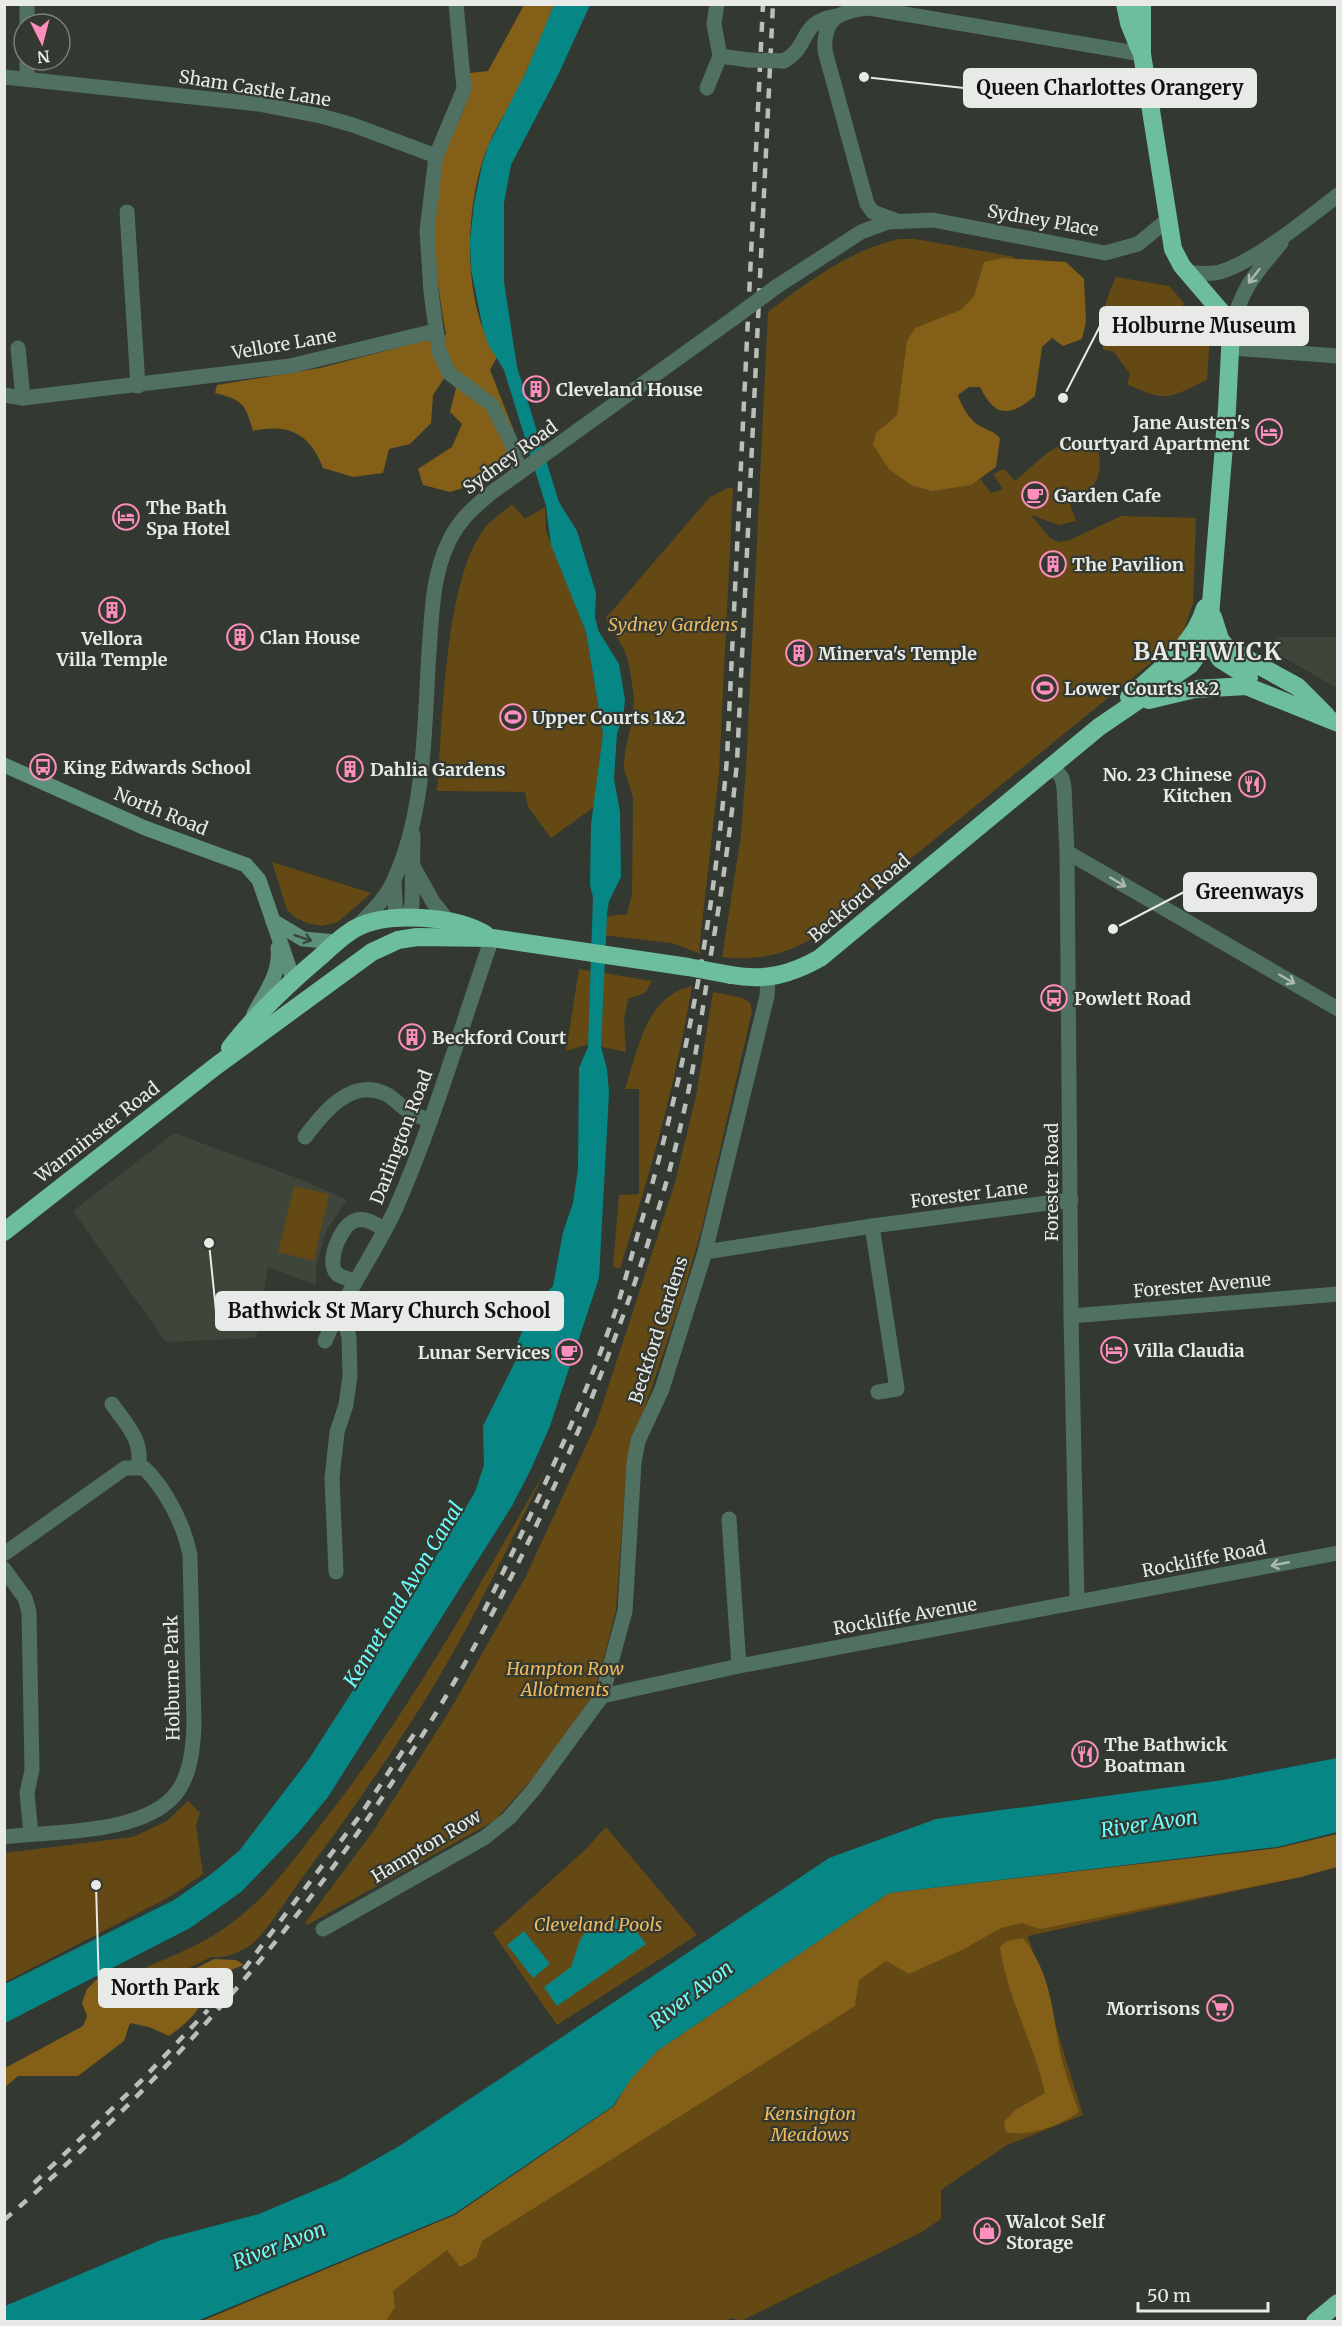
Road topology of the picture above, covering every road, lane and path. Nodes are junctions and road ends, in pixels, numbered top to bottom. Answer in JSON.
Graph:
{"nodes":[{"id":1,"x":456,"y":4,"type":"edge"},
{"id":2,"x":717,"y":4,"type":"edge"},
{"id":3,"x":932,"y":4,"type":"edge"},
{"id":4,"x":1125,"y":4,"type":"edge"},
{"id":5,"x":1142,"y":4,"type":"edge"},
{"id":6,"x":837,"y":16,"type":"junction"},
{"id":7,"x":933,"y":21,"type":"junction"},
{"id":8,"x":1142,"y":54,"type":"junction"},
{"id":9,"x":720,"y":56,"type":"junction"},
{"id":10,"x":27,"y":72,"type":"edge"},
{"id":11,"x":4,"y":77,"type":"edge"},
{"id":12,"x":27,"y":79,"type":"junction"},
{"id":13,"x":707,"y":88,"type":"dead end"},
{"id":14,"x":436,"y":156,"type":"junction"},
{"id":15,"x":1338,"y":195,"type":"edge"},
{"id":16,"x":127,"y":212,"type":"dead end"},
{"id":17,"x":897,"y":221,"type":"junction"},
{"id":18,"x":1166,"y":221,"type":"junction"},
{"id":19,"x":1291,"y":231,"type":"junction"},
{"id":20,"x":1187,"y":272,"type":"junction"},
{"id":21,"x":776,"y":288,"type":"joint"},
{"id":22,"x":435,"y":332,"type":"junction"},
{"id":23,"x":1231,"y":339,"type":"junction"},
{"id":24,"x":18,"y":348,"type":"dead end"},
{"id":25,"x":1338,"y":356,"type":"edge"},
{"id":26,"x":138,"y":386,"type":"junction"},
{"id":27,"x":4,"y":395,"type":"edge"},
{"id":28,"x":23,"y":398,"type":"junction"},
{"id":29,"x":520,"y":472,"type":"junction"},
{"id":30,"x":1206,"y":617,"type":"junction"},
{"id":31,"x":1208,"y":640,"type":"junction"},
{"id":32,"x":1220,"y":659,"type":"junction"},
{"id":33,"x":1247,"y":662,"type":"junction"},
{"id":34,"x":1190,"y":666,"type":"junction"},
{"id":35,"x":1136,"y":704,"type":"junction"},
{"id":36,"x":1334,"y":721,"type":"edge"},
{"id":37,"x":1099,"y":727,"type":"junction"},
{"id":38,"x":4,"y":765,"type":"edge"},
{"id":39,"x":1052,"y":765,"type":"junction"},
{"id":40,"x":412,"y":823,"type":"junction"},
{"id":41,"x":1067,"y":852,"type":"junction"},
{"id":42,"x":414,"y":868,"type":"junction"},
{"id":43,"x":394,"y":881,"type":"junction"},
{"id":44,"x":274,"y":927,"type":"junction"},
{"id":45,"x":356,"y":928,"type":"junction"},
{"id":46,"x":398,"y":929,"type":"junction"},
{"id":47,"x":451,"y":929,"type":"junction"},
{"id":48,"x":492,"y":938,"type":"junction"},
{"id":49,"x":337,"y":942,"type":"junction"},
{"id":50,"x":279,"y":964,"type":"junction"},
{"id":51,"x":768,"y":978,"type":"junction"},
{"id":52,"x":292,"y":984,"type":"junction"},
{"id":53,"x":1338,"y":1009,"type":"edge"},
{"id":54,"x":286,"y":1015,"type":"junction"},
{"id":55,"x":248,"y":1025,"type":"junction"},
{"id":56,"x":216,"y":1066,"type":"junction"},
{"id":57,"x":430,"y":1121,"type":"junction"},
{"id":58,"x":305,"y":1137,"type":"dead end"},
{"id":59,"x":1071,"y":1200,"type":"junction"},
{"id":60,"x":872,"y":1226,"type":"junction"},
{"id":61,"x":384,"y":1229,"type":"junction"},
{"id":62,"x":4,"y":1232,"type":"edge"},
{"id":63,"x":705,"y":1252,"type":"junction"},
{"id":64,"x":354,"y":1281,"type":"junction"},
{"id":65,"x":1338,"y":1294,"type":"edge"},
{"id":66,"x":341,"y":1307,"type":"junction"},
{"id":67,"x":1071,"y":1316,"type":"junction"},
{"id":68,"x":325,"y":1341,"type":"dead end"},
{"id":69,"x":878,"y":1392,"type":"dead end"},
{"id":70,"x":111,"y":1404,"type":"dead end"},
{"id":71,"x":132,"y":1467,"type":"junction"},
{"id":72,"x":729,"y":1519,"type":"dead end"},
{"id":73,"x":1338,"y":1553,"type":"edge"},
{"id":74,"x":4,"y":1554,"type":"edge"},
{"id":75,"x":4,"y":1569,"type":"edge"},
{"id":76,"x":336,"y":1572,"type":"dead end"},
{"id":77,"x":1077,"y":1602,"type":"junction"},
{"id":78,"x":739,"y":1666,"type":"junction"},
{"id":79,"x":602,"y":1696,"type":"junction"},
{"id":80,"x":32,"y":1834,"type":"junction"},
{"id":81,"x":4,"y":1837,"type":"edge"},
{"id":82,"x":323,"y":1929,"type":"dead end"},
{"id":83,"x":1338,"y":2303,"type":"edge"},
{"id":84,"x":1315,"y":2322,"type":"edge"}],
"edges":[{"from":1,"to":14,"type":"street"},
{"from":2,"to":9,"type":"street"},
{"from":3,"to":7,"type":"street"},
{"from":4,"to":8,"type":"highway"},
{"from":5,"to":8,"type":"highway"},
{"from":6,"to":7,"type":"street"},
{"from":6,"to":9,"type":"street","bridge":true},
{"from":6,"to":17,"type":"street"},
{"from":7,"to":8,"type":"street"},
{"from":8,"to":18,"type":"highway"},
{"from":9,"to":13,"type":"street"},
{"from":10,"to":12,"type":"street"},
{"from":11,"to":12,"type":"street","name":"Sham Castle Lane"},
{"from":12,"to":14,"type":"street","name":"Sham Castle Lane"},
{"from":14,"to":22,"type":"street"},
{"from":15,"to":19,"type":"street"},
{"from":16,"to":26,"type":"street"},
{"from":17,"to":18,"type":"street","name":"Sydney Place"},
{"from":17,"to":21,"type":"street","name":"Sydney Place"},
{"from":18,"to":20,"type":"highway"},
{"from":19,"to":20,"type":"street"},
{"from":19,"to":23,"type":"street","one_way":true},
{"from":20,"to":23,"type":"highway"},
{"from":21,"to":29,"type":"street","name":"Sydney Road","bridge":true},
{"from":22,"to":26,"type":"street","name":"Vellore Lane"},
{"from":22,"to":29,"type":"street"},
{"from":23,"to":25,"type":"street"},
{"from":23,"to":30,"type":"highway"},
{"from":24,"to":28,"type":"street"},
{"from":26,"to":28,"type":"street","name":"Vellore Lane"},
{"from":27,"to":28,"type":"street","name":"Vellore Lane"},
{"from":29,"to":40,"type":"street","name":"Sydney Road"},
{"from":30,"to":31,"type":"highway"},
{"from":30,"to":33,"type":"highway"},
{"from":30,"to":37,"type":"highway"},
{"from":31,"to":32,"type":"highway"},
{"from":31,"to":34,"type":"highway"},
{"from":32,"to":33,"type":"highway"},
{"from":32,"to":34,"type":"highway"},
{"from":32,"to":36,"type":"highway"},
{"from":33,"to":36,"type":"highway"},
{"from":34,"to":35,"type":"highway","name":"Beckford Road"},
{"from":35,"to":36,"type":"highway"},
{"from":35,"to":37,"type":"highway","name":"Beckford Road"},
{"from":37,"to":39,"type":"highway","name":"Beckford Road"},
{"from":38,"to":44,"type":"street","name":"North Road"},
{"from":39,"to":41,"type":"street","name":"Forester Road"},
{"from":39,"to":51,"type":"highway","name":"Beckford Road"},
{"from":40,"to":42,"type":"street","name":"Sydney Road"},
{"from":40,"to":43,"type":"street","name":"Sydney Road"},
{"from":41,"to":53,"type":"street","one_way":true},
{"from":41,"to":59,"type":"street","name":"Forester Road"},
{"from":42,"to":46,"type":"street","name":"Sydney Road"},
{"from":42,"to":47,"type":"street","name":"Sydney Road"},
{"from":43,"to":45,"type":"street","name":"Sydney Road"},
{"from":43,"to":46,"type":"street","name":"Sydney Road"},
{"from":44,"to":49,"type":"street","one_way":true},
{"from":44,"to":50,"type":"street","name":"North Road"},
{"from":44,"to":52,"type":"street","name":"North Road"},
{"from":45,"to":46,"type":"highway","name":"Warminster Road"},
{"from":45,"to":49,"type":"highway","name":"Warminster Road"},
{"from":46,"to":47,"type":"highway","name":"Beckford Road"},
{"from":46,"to":52,"type":"highway","name":"Warminster Road"},
{"from":46,"to":54,"type":"highway","name":"Warminster Road"},
{"from":47,"to":48,"type":"highway","name":"Beckford Road"},
{"from":48,"to":51,"type":"highway","name":"Beckford Road","bridge":true},
{"from":48,"to":57,"type":"street","name":"Darlington Road"},
{"from":49,"to":52,"type":"highway","name":"Warminster Road"},
{"from":50,"to":52,"type":"street","name":"North Road"},
{"from":50,"to":55,"type":"street"},
{"from":51,"to":63,"type":"street","name":"Beckford Gardens"},
{"from":52,"to":54,"type":"highway"},
{"from":52,"to":55,"type":"highway","name":"Warminster Road"},
{"from":54,"to":56,"type":"highway","name":"Warminster Road"},
{"from":55,"to":56,"type":"highway","name":"Warminster Road"},
{"from":56,"to":62,"type":"highway","name":"Warminster Road"},
{"from":57,"to":58,"type":"street"},
{"from":57,"to":61,"type":"street","name":"Darlington Road"},
{"from":59,"to":60,"type":"street","name":"Forester Lane"},
{"from":59,"to":67,"type":"street","name":"Forester Road"},
{"from":60,"to":63,"type":"street","name":"Forester Lane"},
{"from":60,"to":69,"type":"street"},
{"from":61,"to":64,"type":"street","name":"Darlington Road"},
{"from":61,"to":64,"type":"street"},
{"from":63,"to":79,"type":"street","name":"Beckford Gardens"},
{"from":64,"to":66,"type":"street","name":"Darlington Road"},
{"from":65,"to":67,"type":"street","name":"Forester Avenue"},
{"from":66,"to":68,"type":"street","name":"Darlington Road"},
{"from":66,"to":76,"type":"street"},
{"from":67,"to":77,"type":"street","name":"Forester Road"},
{"from":70,"to":71,"type":"street"},
{"from":71,"to":74,"type":"street"},
{"from":71,"to":80,"type":"street","name":"Holburne Park"},
{"from":72,"to":78,"type":"street"},
{"from":73,"to":77,"type":"street","name":"Rockliffe Road","one_way":true},
{"from":75,"to":80,"type":"street"},
{"from":77,"to":78,"type":"street","name":"Rockliffe Avenue"},
{"from":78,"to":79,"type":"street","name":"Rockliffe Avenue"},
{"from":79,"to":82,"type":"street","name":"Hampton Row"},
{"from":80,"to":81,"type":"street","name":"Holburne Park"},
{"from":83,"to":84,"type":"highway"}]}
